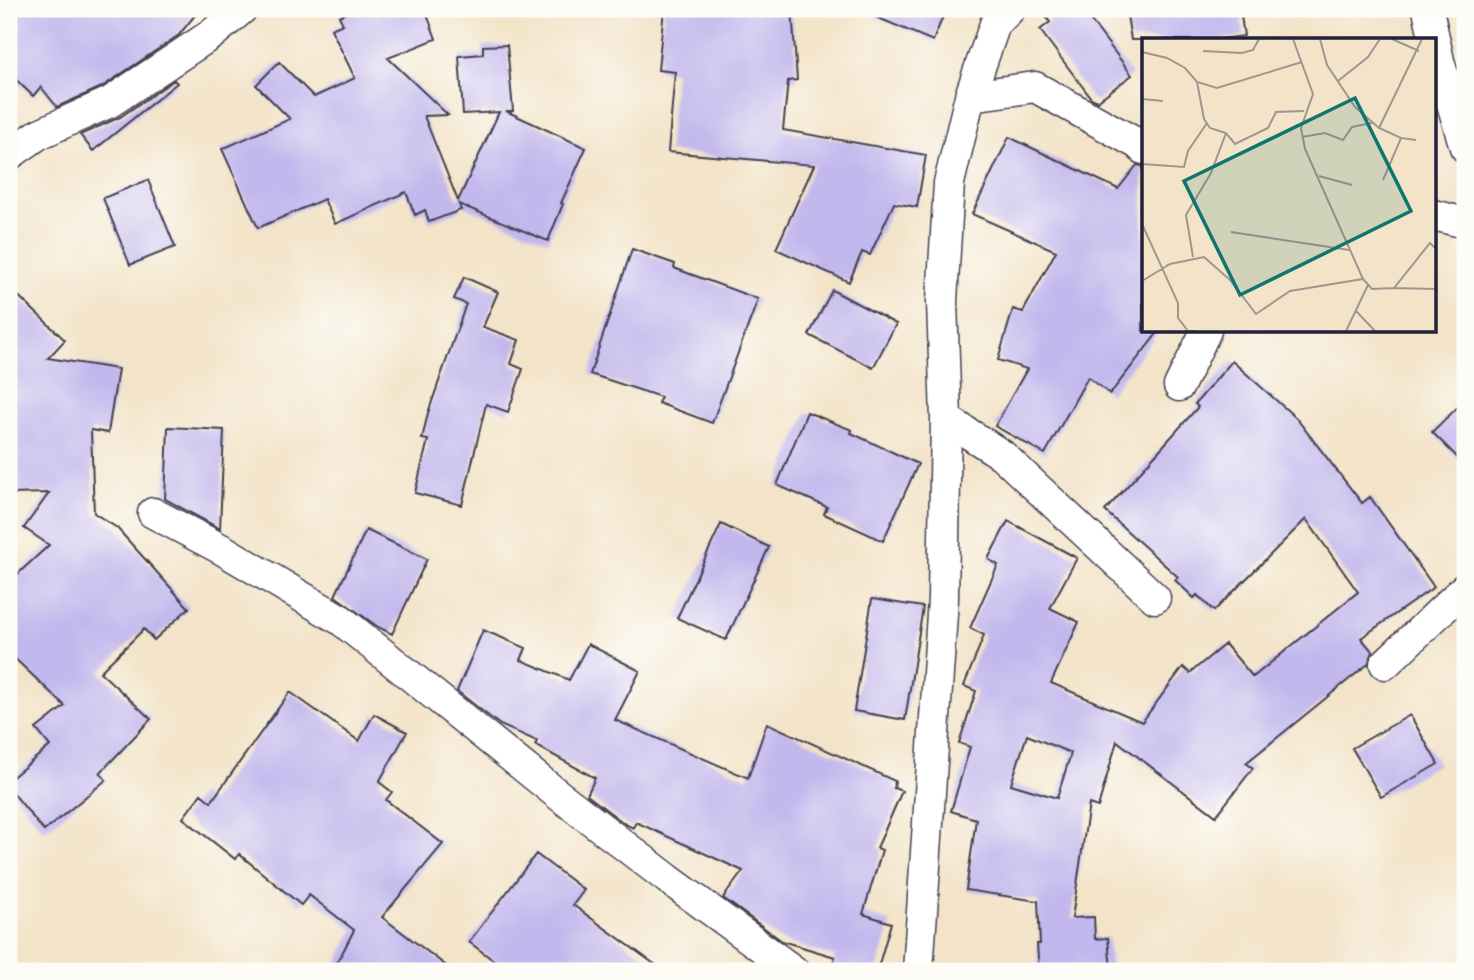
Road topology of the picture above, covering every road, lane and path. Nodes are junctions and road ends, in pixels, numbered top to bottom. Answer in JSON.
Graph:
{"nodes":[{"id":1,"x":242,"y":9,"type":"edge"},
{"id":2,"x":1010,"y":9,"type":"edge"},
{"id":3,"x":1428,"y":9,"type":"edge"},
{"id":4,"x":1434,"y":38,"type":"edge"},
{"id":5,"x":1436,"y":47,"type":"edge"},
{"id":6,"x":970,"y":96,"type":"junction"},
{"id":7,"x":1465,"y":146,"type":"edge"},
{"id":8,"x":1142,"y":148,"type":"edge"},
{"id":9,"x":9,"y":155,"type":"edge"},
{"id":10,"x":1436,"y":216,"type":"edge"},
{"id":11,"x":1465,"y":223,"type":"edge"},
{"id":12,"x":1206,"y":332,"type":"edge"},
{"id":13,"x":1179,"y":386,"type":"dead end"},
{"id":14,"x":946,"y":419,"type":"junction"},
{"id":15,"x":153,"y":513,"type":"dead end"},
{"id":16,"x":1465,"y":588,"type":"edge"},
{"id":17,"x":1156,"y":598,"type":"dead end"},
{"id":18,"x":1385,"y":664,"type":"dead end"},
{"id":19,"x":794,"y":971,"type":"edge"},
{"id":20,"x":918,"y":971,"type":"edge"}],
"edges":[{"from":1,"to":9,"type":"street"},
{"from":2,"to":6,"type":"street"},
{"from":3,"to":4,"type":"street"},
{"from":5,"to":7,"type":"street"},
{"from":6,"to":8,"type":"street"},
{"from":6,"to":14,"type":"street"},
{"from":10,"to":11,"type":"street"},
{"from":12,"to":13,"type":"street"},
{"from":14,"to":17,"type":"street"},
{"from":14,"to":20,"type":"street"},
{"from":15,"to":19,"type":"street"},
{"from":16,"to":18,"type":"street"}]}
